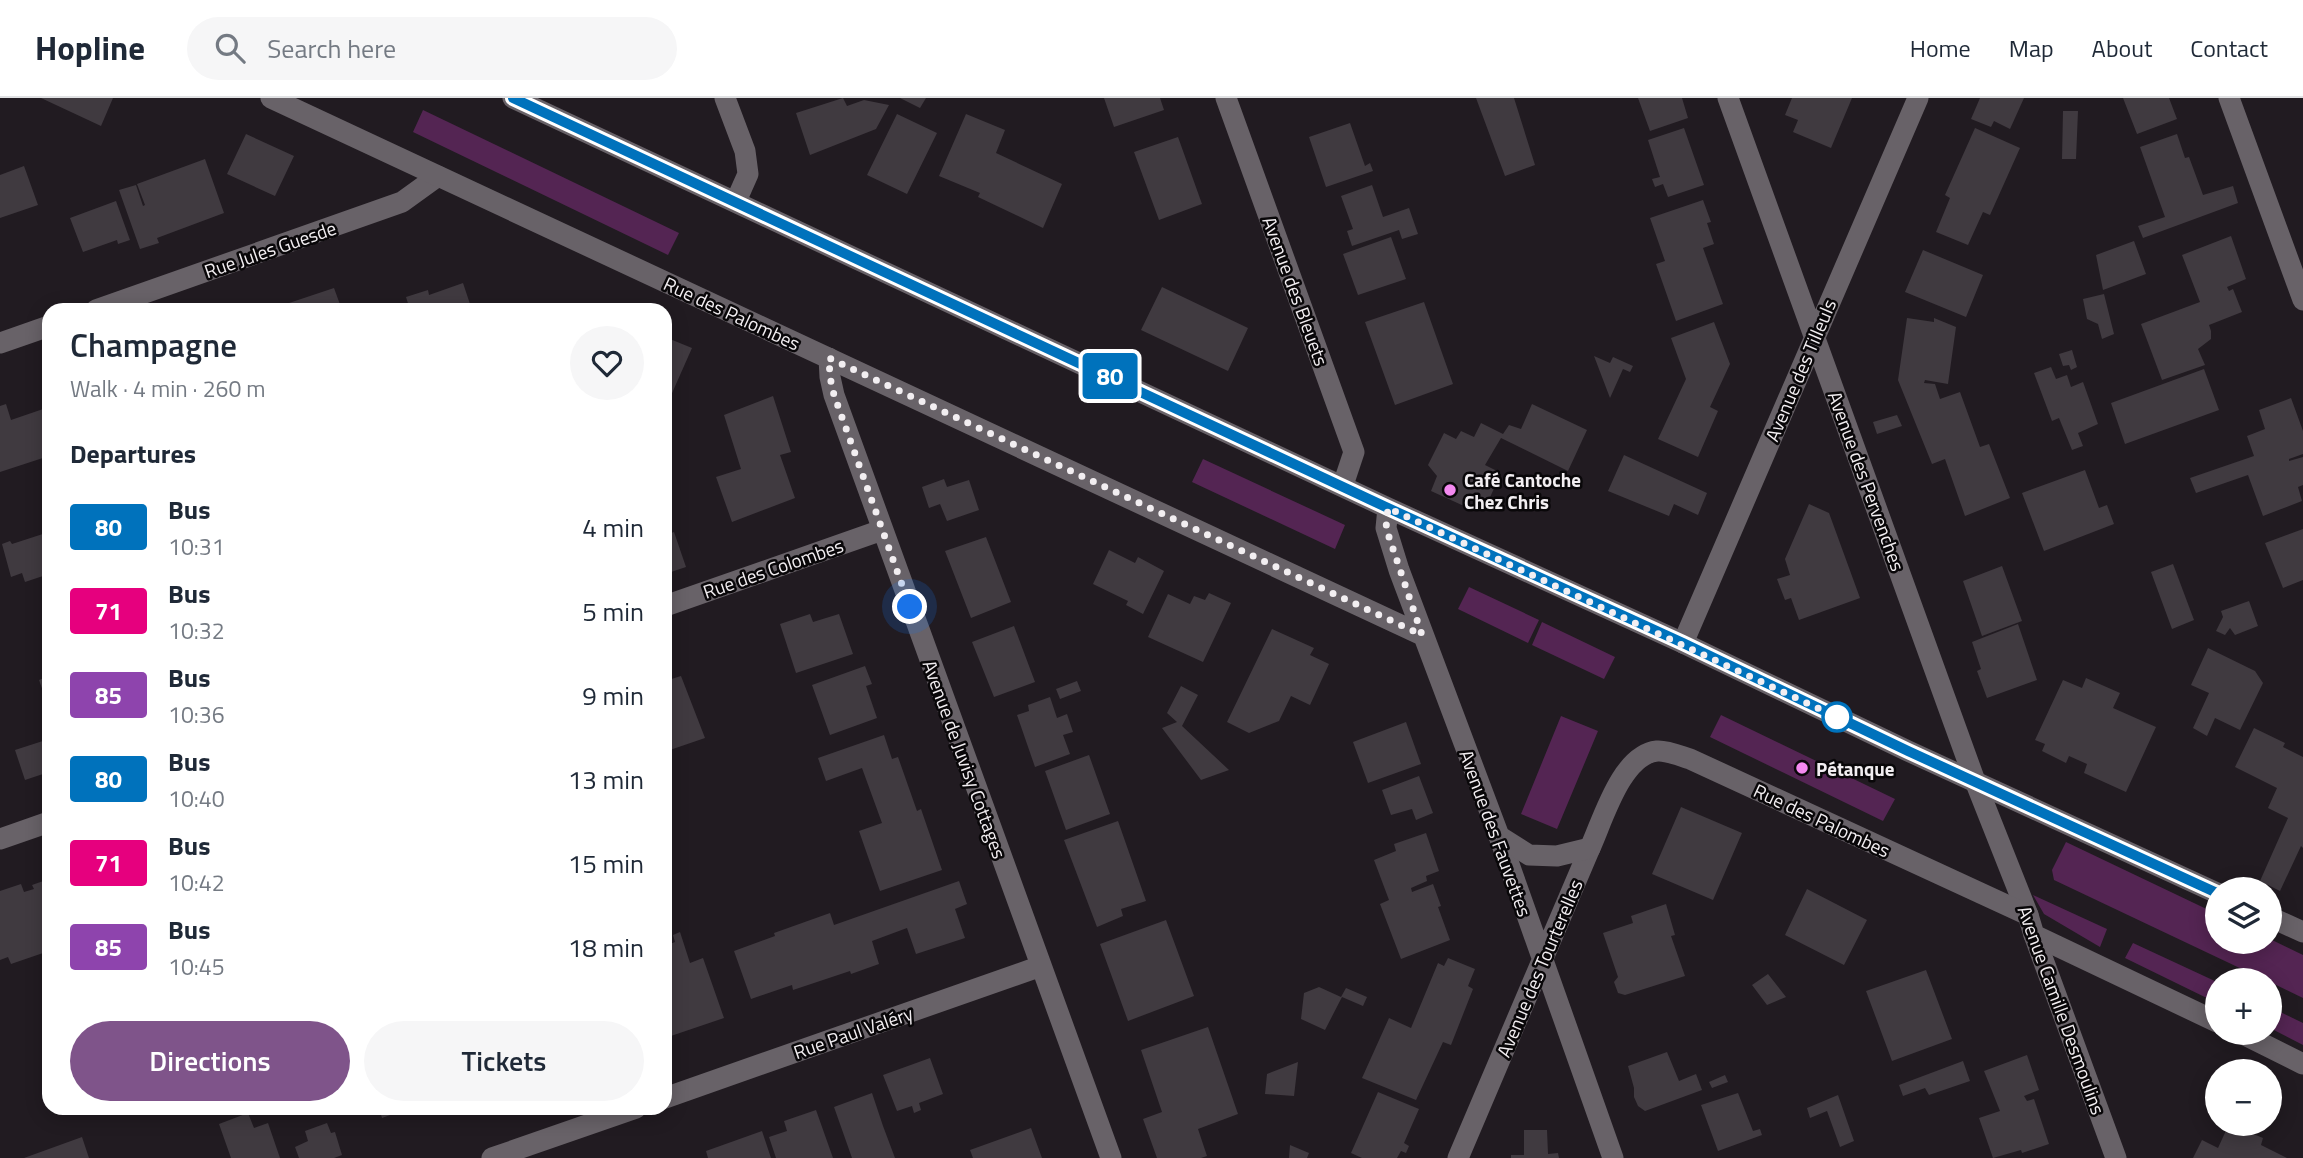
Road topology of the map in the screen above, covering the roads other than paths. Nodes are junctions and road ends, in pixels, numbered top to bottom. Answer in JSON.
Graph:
{"nodes":[{"id":1,"x":271,"y":98,"type":"edge"},
{"id":2,"x":513,"y":98,"type":"edge"},
{"id":3,"x":725,"y":98,"type":"edge"},
{"id":4,"x":1226,"y":98,"type":"edge"},
{"id":5,"x":1728,"y":98,"type":"edge"},
{"id":6,"x":1919,"y":98,"type":"edge"},
{"id":7,"x":2230,"y":98,"type":"edge"},
{"id":8,"x":438,"y":176,"type":"junction"},
{"id":9,"x":736,"y":201,"type":"junction"},
{"id":10,"x":2303,"y":300,"type":"edge"},
{"id":11,"x":116,"y":303,"type":"edge"},
{"id":12,"x":42,"y":328,"type":"edge"},
{"id":13,"x":1815,"y":336,"type":"junction"},
{"id":14,"x":0,"y":343,"type":"edge"},
{"id":15,"x":829,"y":358,"type":"junction"},
{"id":16,"x":1343,"y":485,"type":"junction"},
{"id":17,"x":1388,"y":508,"type":"junction"},
{"id":18,"x":882,"y":530,"type":"junction"},
{"id":19,"x":672,"y":604,"type":"edge"},
{"id":20,"x":1422,"y":635,"type":"junction"},
{"id":21,"x":1683,"y":643,"type":"junction"},
{"id":22,"x":1621,"y":778,"type":"joint"},
{"id":23,"x":1975,"y":781,"type":"junction"},
{"id":24,"x":42,"y":824,"type":"edge"},
{"id":25,"x":1499,"y":836,"type":"junction"},
{"id":26,"x":0,"y":839,"type":"edge"},
{"id":27,"x":1590,"y":848,"type":"junction"},
{"id":28,"x":2008,"y":863,"type":"joint"},
{"id":29,"x":2205,"y":887,"type":"edge"},
{"id":30,"x":2282,"y":922,"type":"edge"},
{"id":31,"x":2031,"y":925,"type":"junction"},
{"id":32,"x":2303,"y":932,"type":"edge"},
{"id":33,"x":1542,"y":962,"type":"junction"},
{"id":34,"x":1041,"y":966,"type":"junction"},
{"id":35,"x":2205,"y":1016,"type":"edge"},
{"id":36,"x":2265,"y":1045,"type":"edge"},
{"id":37,"x":2303,"y":1064,"type":"edge"},
{"id":38,"x":672,"y":1096,"type":"edge"},
{"id":39,"x":616,"y":1115,"type":"edge"},
{"id":40,"x":492,"y":1158,"type":"edge"},
{"id":41,"x":1111,"y":1158,"type":"edge"},
{"id":42,"x":1458,"y":1158,"type":"edge"},
{"id":43,"x":1613,"y":1158,"type":"edge"},
{"id":44,"x":2116,"y":1158,"type":"edge"}],
"edges":[{"from":1,"to":8,"type":"street","name":"Rue des Palombes"},
{"from":2,"to":9,"type":"street"},
{"from":3,"to":9,"type":"street"},
{"from":4,"to":16,"type":"street","name":"Avenue des Bleuets"},
{"from":5,"to":13,"type":"street","name":"Avenue des Pervenches"},
{"from":6,"to":13,"type":"street","name":"Avenue des Tilleuls"},
{"from":7,"to":10,"type":"street"},
{"from":8,"to":11,"type":"street","name":"Rue Jules Guesde"},
{"from":8,"to":15,"type":"street","name":"Rue des Palombes"},
{"from":9,"to":16,"type":"street"},
{"from":12,"to":14,"type":"street"},
{"from":13,"to":21,"type":"street","name":"Avenue des Tilleuls"},
{"from":13,"to":23,"type":"street","name":"Avenue des Pervenches"},
{"from":15,"to":18,"type":"street","name":"Avenue de Juvisy Cottages"},
{"from":15,"to":20,"type":"street","name":"Rue des Palombes"},
{"from":16,"to":17,"type":"street"},
{"from":17,"to":20,"type":"street","name":"Avenue des Fauvettes"},
{"from":17,"to":21,"type":"street"},
{"from":18,"to":19,"type":"street","name":"Rue des Colombes"},
{"from":18,"to":34,"type":"street","name":"Avenue de Juvisy Cottages"},
{"from":20,"to":25,"type":"street","name":"Avenue des Fauvettes"},
{"from":21,"to":23,"type":"street"},
{"from":22,"to":27,"type":"street","name":"Avenue des Tourterelles"},
{"from":22,"to":31,"type":"street","name":"Rue des Palombes"},
{"from":23,"to":28,"type":"street","name":"Avenue des Pervenches"},
{"from":23,"to":29,"type":"street"},
{"from":24,"to":26,"type":"street"},
{"from":25,"to":27,"type":"street"},
{"from":25,"to":33,"type":"street","name":"Avenue des Fauvettes"},
{"from":27,"to":33,"type":"street","name":"Avenue des Tourterelles"},
{"from":28,"to":31,"type":"street","name":"Avenue Camille Desmoulins"},
{"from":30,"to":32,"type":"street"},
{"from":31,"to":35,"type":"street","name":"Rue des Palombes"},
{"from":31,"to":44,"type":"street","name":"Avenue Camille Desmoulins"},
{"from":33,"to":42,"type":"street","name":"Avenue des Tourterelles"},
{"from":33,"to":43,"type":"street","name":"Avenue des Fauvettes"},
{"from":34,"to":38,"type":"street","name":"Rue Paul Valéry"},
{"from":34,"to":41,"type":"street","name":"Avenue de Juvisy Cottages"},
{"from":36,"to":37,"type":"street"},
{"from":39,"to":40,"type":"street"}]}
